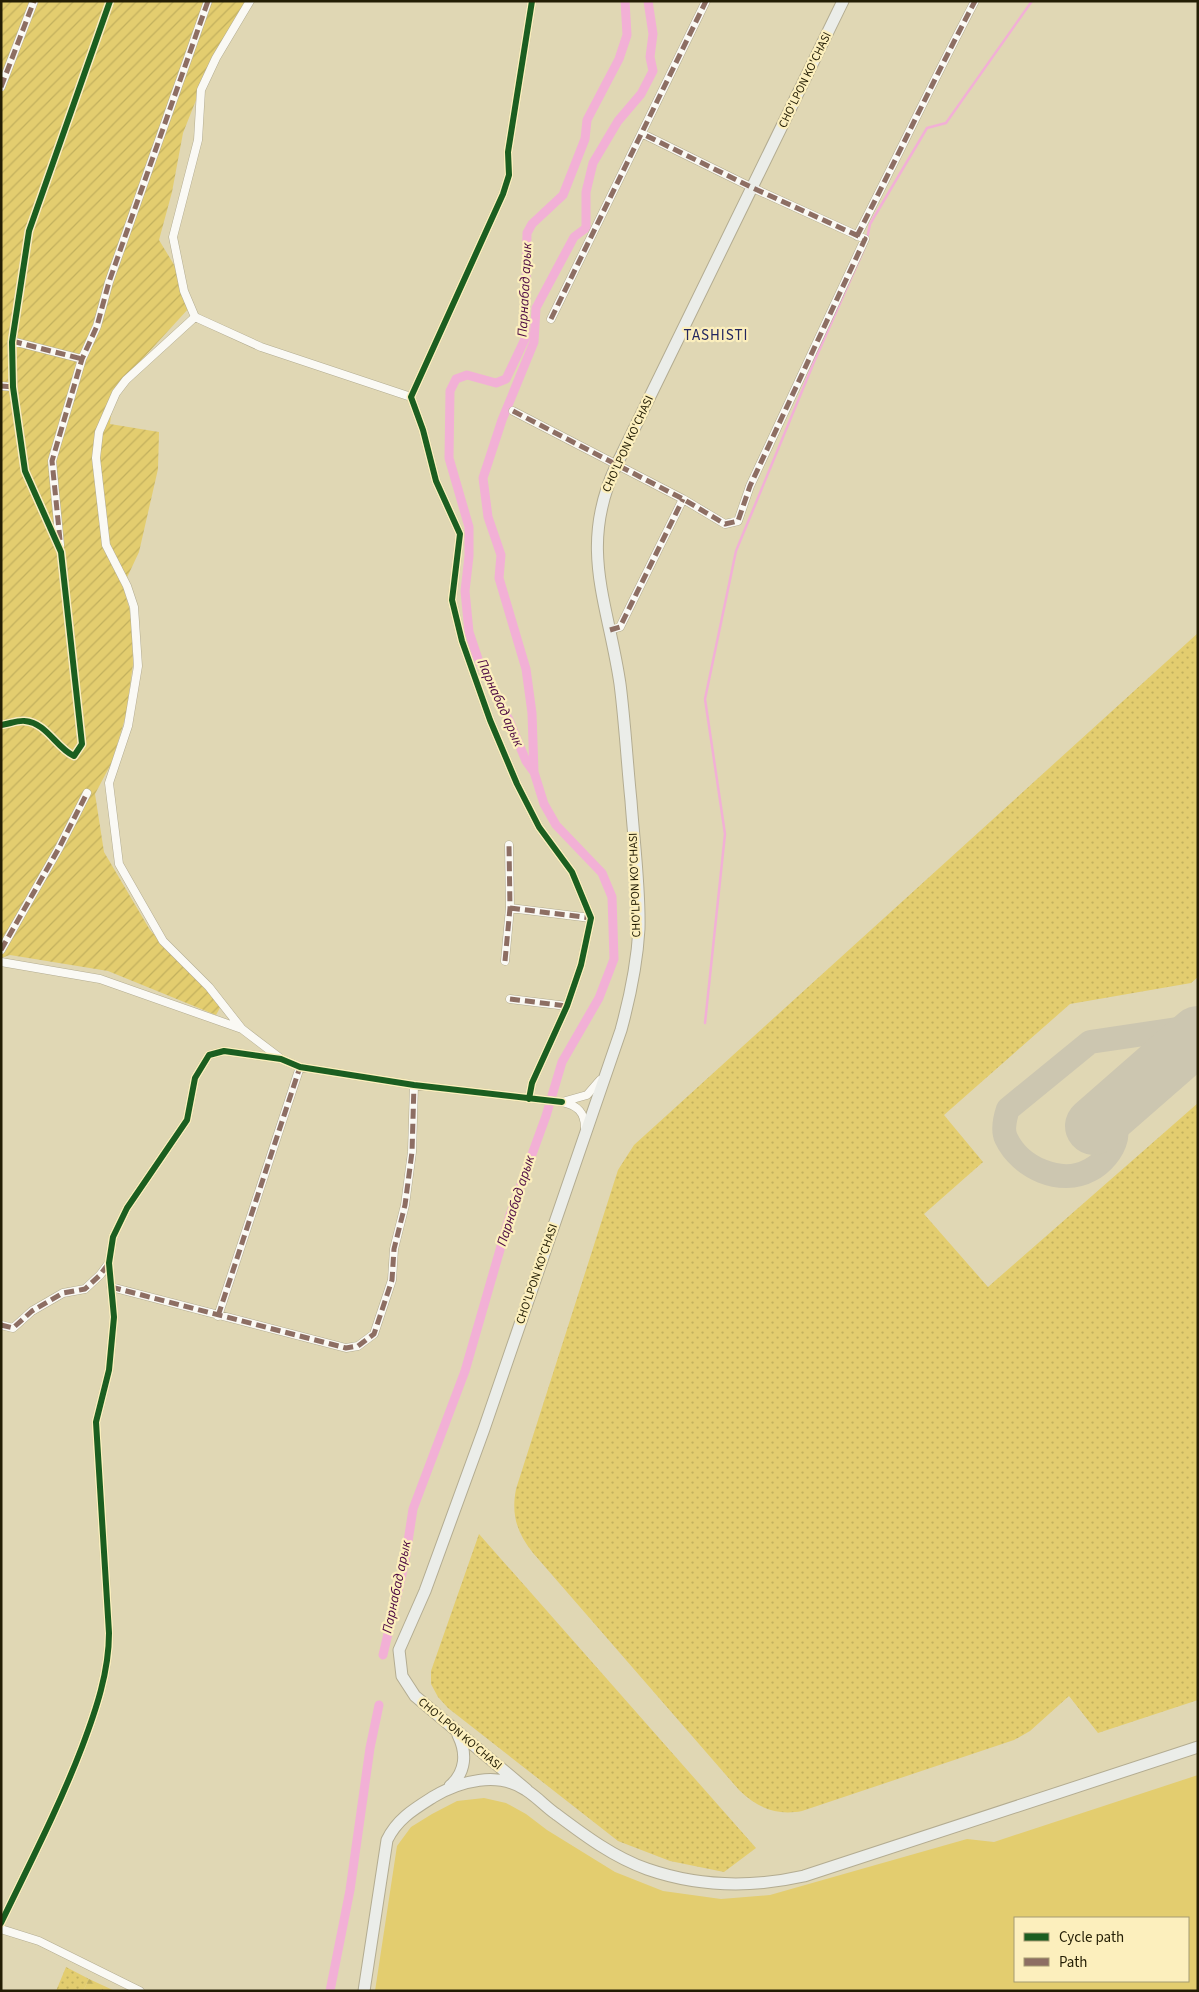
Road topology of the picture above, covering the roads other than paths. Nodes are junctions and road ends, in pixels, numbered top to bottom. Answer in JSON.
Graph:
{"nodes":[{"id":1,"x":34,"y":1,"type":"edge"},
{"id":2,"x":110,"y":1,"type":"edge"},
{"id":3,"x":208,"y":1,"type":"edge"},
{"id":4,"x":250,"y":1,"type":"edge"},
{"id":5,"x":532,"y":1,"type":"edge"},
{"id":6,"x":706,"y":1,"type":"edge"},
{"id":7,"x":844,"y":1,"type":"edge"},
{"id":8,"x":975,"y":1,"type":"edge"},
{"id":9,"x":1,"y":87,"type":"edge"},
{"id":10,"x":643,"y":134,"type":"junction"},
{"id":11,"x":753,"y":188,"type":"junction"},
{"id":12,"x":857,"y":236,"type":"junction"},
{"id":13,"x":195,"y":317,"type":"junction"},
{"id":14,"x":551,"y":319,"type":"dead end"},
{"id":15,"x":12,"y":340,"type":"junction"},
{"id":16,"x":82,"y":359,"type":"junction"},
{"id":17,"x":1,"y":386,"type":"edge"},
{"id":18,"x":13,"y":387,"type":"junction"},
{"id":19,"x":411,"y":397,"type":"junction"},
{"id":20,"x":513,"y":411,"type":"dead end"},
{"id":21,"x":616,"y":466,"type":"junction"},
{"id":22,"x":683,"y":499,"type":"junction"},
{"id":23,"x":61,"y":552,"type":"junction"},
{"id":24,"x":610,"y":630,"type":"junction"},
{"id":25,"x":1,"y":725,"type":"edge"},
{"id":26,"x":87,"y":793,"type":"dead end"},
{"id":27,"x":509,"y":844,"type":"dead end"},
{"id":28,"x":510,"y":908,"type":"junction"},
{"id":29,"x":590,"y":918,"type":"junction"},
{"id":30,"x":1,"y":950,"type":"edge"},
{"id":31,"x":505,"y":961,"type":"dead end"},
{"id":32,"x":1,"y":962,"type":"edge"},
{"id":33,"x":510,"y":999,"type":"dead end"},
{"id":34,"x":567,"y":1006,"type":"junction"},
{"id":35,"x":242,"y":1029,"type":"junction"},
{"id":36,"x":281,"y":1059,"type":"junction"},
{"id":37,"x":608,"y":1067,"type":"junction"},
{"id":38,"x":300,"y":1068,"type":"junction"},
{"id":39,"x":414,"y":1085,"type":"junction"},
{"id":40,"x":529,"y":1099,"type":"junction"},
{"id":41,"x":562,"y":1102,"type":"junction"},
{"id":42,"x":585,"y":1135,"type":"junction"},
{"id":43,"x":109,"y":1263,"type":"junction"},
{"id":44,"x":111,"y":1287,"type":"junction"},
{"id":45,"x":218,"y":1316,"type":"junction"},
{"id":46,"x":1,"y":1325,"type":"edge"},
{"id":47,"x":454,"y":1730,"type":"junction"},
{"id":48,"x":1198,"y":1747,"type":"edge"},
{"id":49,"x":445,"y":1790,"type":"junction"},
{"id":50,"x":527,"y":1790,"type":"junction"},
{"id":51,"x":1,"y":1923,"type":"edge"},
{"id":52,"x":1,"y":1930,"type":"edge"},
{"id":53,"x":140,"y":1991,"type":"edge"},
{"id":54,"x":364,"y":1991,"type":"edge"}],
"edges":[{"from":1,"to":9,"type":"street"},
{"from":2,"to":15,"type":"street"},
{"from":3,"to":16,"type":"street"},
{"from":4,"to":13,"type":"street"},
{"from":5,"to":19,"type":"street"},
{"from":6,"to":10,"type":"street"},
{"from":7,"to":11,"type":"main road","name":"CHO'LPON KO'CHASI"},
{"from":8,"to":12,"type":"street"},
{"from":10,"to":11,"type":"street"},
{"from":10,"to":14,"type":"street"},
{"from":11,"to":12,"type":"street"},
{"from":11,"to":21,"type":"main road","name":"CHO'LPON KO'CHASI"},
{"from":12,"to":22,"type":"street"},
{"from":13,"to":19,"type":"street"},
{"from":13,"to":35,"type":"street"},
{"from":15,"to":16,"type":"street"},
{"from":15,"to":18,"type":"street"},
{"from":16,"to":23,"type":"street"},
{"from":17,"to":18,"type":"street"},
{"from":18,"to":23,"type":"street"},
{"from":19,"to":29,"type":"street"},
{"from":20,"to":21,"type":"street"},
{"from":21,"to":22,"type":"street"},
{"from":21,"to":24,"type":"main road","name":"CHO'LPON KO'CHASI"},
{"from":22,"to":24,"type":"street"},
{"from":23,"to":25,"type":"street"},
{"from":24,"to":37,"type":"main road","name":"CHO'LPON KO'CHASI"},
{"from":26,"to":30,"type":"street"},
{"from":27,"to":28,"type":"street"},
{"from":28,"to":29,"type":"street"},
{"from":28,"to":31,"type":"street"},
{"from":29,"to":34,"type":"street"},
{"from":32,"to":35,"type":"street"},
{"from":33,"to":34,"type":"street"},
{"from":34,"to":40,"type":"street"},
{"from":35,"to":36,"type":"street"},
{"from":36,"to":38,"type":"street"},
{"from":36,"to":43,"type":"street"},
{"from":37,"to":41,"type":"street"},
{"from":37,"to":42,"type":"main road","name":"CHO'LPON KO'CHASI"},
{"from":38,"to":39,"type":"street"},
{"from":38,"to":45,"type":"street"},
{"from":39,"to":40,"type":"street"},
{"from":39,"to":45,"type":"street"},
{"from":40,"to":41,"type":"street"},
{"from":41,"to":42,"type":"street"},
{"from":42,"to":47,"type":"main road","name":"CHO'LPON KO'CHASI"},
{"from":43,"to":44,"type":"street"},
{"from":43,"to":46,"type":"street"},
{"from":44,"to":45,"type":"street"},
{"from":44,"to":51,"type":"street"},
{"from":47,"to":49,"type":"main road"},
{"from":47,"to":50,"type":"main road","name":"CHO'LPON KO'CHASI"},
{"from":48,"to":50,"type":"main road","name":"CHO'LPON KO'CHASI"},
{"from":49,"to":50,"type":"main road"},
{"from":49,"to":54,"type":"main road"},
{"from":52,"to":53,"type":"street"}]}
